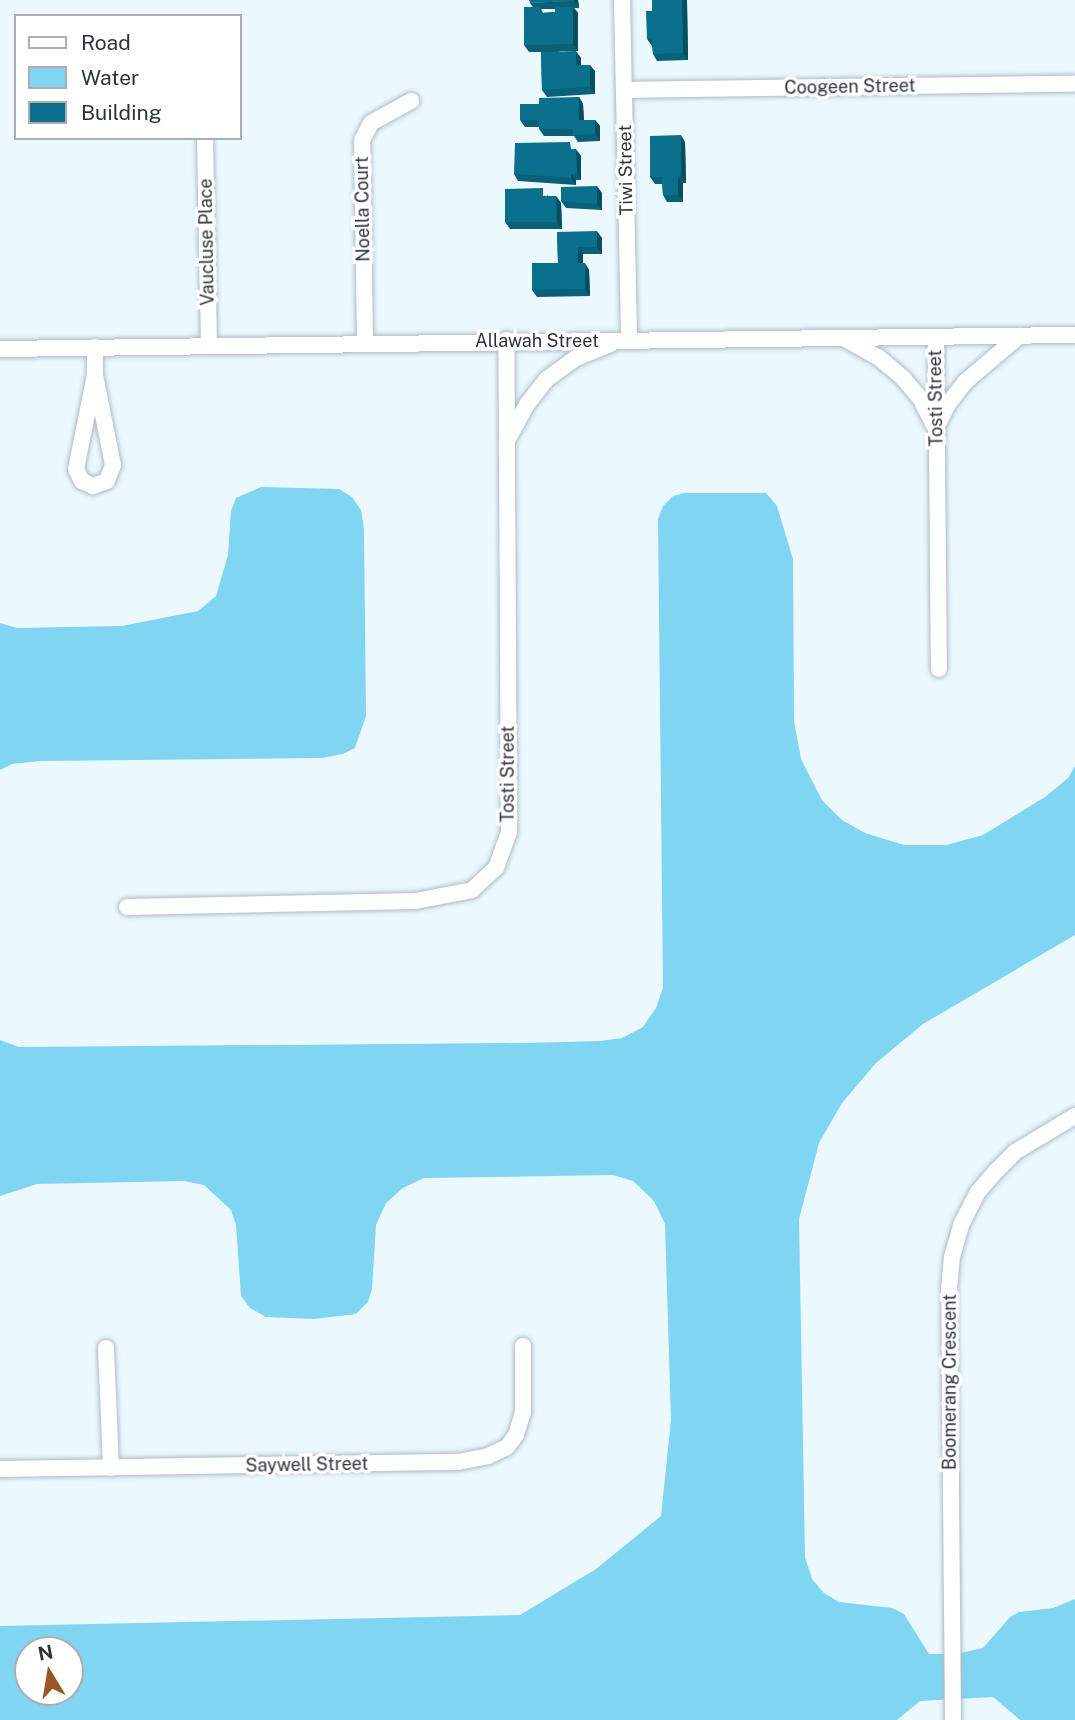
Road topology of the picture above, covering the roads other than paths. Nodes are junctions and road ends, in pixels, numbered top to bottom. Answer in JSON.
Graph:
{"nodes":[{"id":1,"x":622,"y":0,"type":"edge"},
{"id":2,"x":1075,"y":84,"type":"edge"},
{"id":3,"x":625,"y":90,"type":"junction"},
{"id":4,"x":411,"y":101,"type":"dead end"},
{"id":5,"x":205,"y":140,"type":"edge"},
{"id":6,"x":1075,"y":335,"type":"edge"},
{"id":7,"x":1019,"y":336,"type":"junction"},
{"id":8,"x":936,"y":337,"type":"junction"},
{"id":9,"x":843,"y":338,"type":"junction"},
{"id":10,"x":506,"y":341,"type":"junction"},
{"id":11,"x":624,"y":341,"type":"junction"},
{"id":12,"x":365,"y":343,"type":"junction"},
{"id":13,"x":209,"y":345,"type":"junction"},
{"id":14,"x":95,"y":347,"type":"junction"},
{"id":15,"x":0,"y":349,"type":"edge"},
{"id":16,"x":95,"y":375,"type":"junction"},
{"id":17,"x":937,"y":435,"type":"junction"},
{"id":18,"x":507,"y":441,"type":"junction"},
{"id":19,"x":939,"y":669,"type":"dead end"},
{"id":20,"x":127,"y":907,"type":"dead end"},
{"id":21,"x":1075,"y":1116,"type":"edge"},
{"id":22,"x":523,"y":1346,"type":"dead end"},
{"id":23,"x":106,"y":1348,"type":"dead end"},
{"id":24,"x":111,"y":1468,"type":"junction"},
{"id":25,"x":0,"y":1469,"type":"edge"},
{"id":26,"x":953,"y":1720,"type":"edge"}],
"edges":[{"from":1,"to":3,"type":"street","name":"Tiwi Street"},
{"from":2,"to":3,"type":"street","name":"Coogeen Street"},
{"from":3,"to":11,"type":"street","name":"Tiwi Street"},
{"from":4,"to":12,"type":"street","name":"Noella Court"},
{"from":5,"to":13,"type":"street","name":"Vaucluse Place"},
{"from":6,"to":7,"type":"street","name":"Allawah Street"},
{"from":7,"to":8,"type":"street","name":"Allawah Street"},
{"from":7,"to":17,"type":"street"},
{"from":8,"to":9,"type":"street","name":"Allawah Street"},
{"from":8,"to":17,"type":"street","name":"Tosti Street"},
{"from":9,"to":11,"type":"street","name":"Allawah Street"},
{"from":9,"to":17,"type":"street"},
{"from":10,"to":11,"type":"street","name":"Allawah Street"},
{"from":10,"to":12,"type":"street","name":"Allawah Street"},
{"from":10,"to":18,"type":"street","name":"Tosti Street"},
{"from":11,"to":18,"type":"street"},
{"from":12,"to":13,"type":"street","name":"Allawah Street"},
{"from":13,"to":14,"type":"street","name":"Allawah Street"},
{"from":14,"to":15,"type":"street","name":"Allawah Street"},
{"from":14,"to":16,"type":"street"},
{"from":16,"to":16,"type":"street"},
{"from":17,"to":19,"type":"street","name":"Tosti Street"},
{"from":18,"to":20,"type":"street","name":"Tosti Street"},
{"from":21,"to":26,"type":"street","name":"Boomerang Crescent"},
{"from":22,"to":24,"type":"street","name":"Saywell Street"},
{"from":23,"to":24,"type":"street"},
{"from":24,"to":25,"type":"street","name":"Saywell Street"}]}
